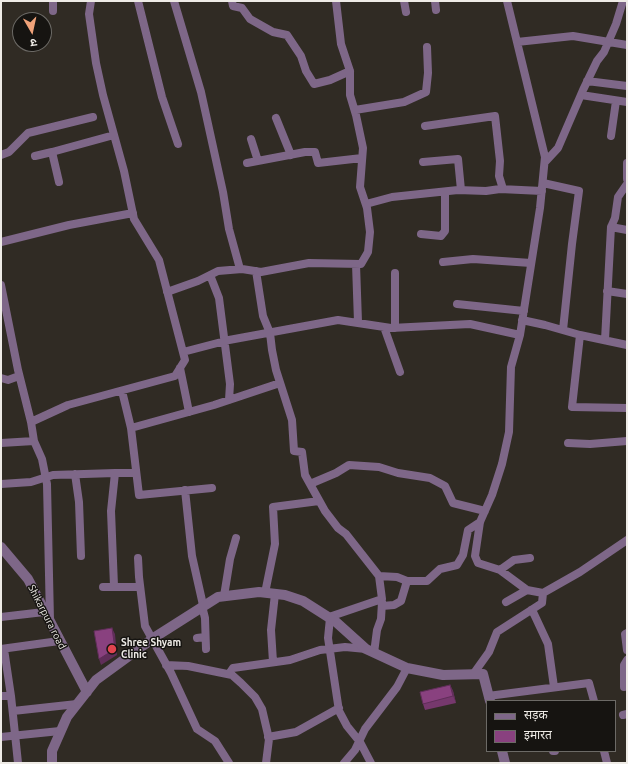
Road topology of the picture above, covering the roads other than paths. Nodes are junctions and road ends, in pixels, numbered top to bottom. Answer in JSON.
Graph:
{"nodes":[{"id":1,"x":53,"y":1,"type":"edge"},
{"id":2,"x":91,"y":1,"type":"edge"},
{"id":3,"x":138,"y":1,"type":"edge"},
{"id":4,"x":174,"y":1,"type":"edge"},
{"id":5,"x":232,"y":1,"type":"edge"},
{"id":6,"x":336,"y":1,"type":"edge"},
{"id":7,"x":404,"y":1,"type":"edge"},
{"id":8,"x":434,"y":1,"type":"edge"},
{"id":9,"x":507,"y":1,"type":"edge"},
{"id":10,"x":623,"y":1,"type":"edge"},
{"id":11,"x":436,"y":10,"type":"dead end"},
{"id":12,"x":54,"y":11,"type":"dead end"},
{"id":13,"x":406,"y":12,"type":"dead end"},
{"id":14,"x":517,"y":42,"type":"junction"},
{"id":15,"x":608,"y":42,"type":"junction"},
{"id":16,"x":627,"y":45,"type":"edge"},
{"id":17,"x":426,"y":47,"type":"dead end"},
{"id":18,"x":350,"y":71,"type":"junction"},
{"id":19,"x":587,"y":81,"type":"junction"},
{"id":20,"x":627,"y":86,"type":"edge"},
{"id":21,"x":581,"y":95,"type":"junction"},
{"id":22,"x":616,"y":100,"type":"junction"},
{"id":23,"x":627,"y":102,"type":"edge"},
{"id":24,"x":355,"y":110,"type":"junction"},
{"id":25,"x":93,"y":117,"type":"dead end"},
{"id":26,"x":276,"y":118,"type":"dead end"},
{"id":27,"x":425,"y":126,"type":"dead end"},
{"id":28,"x":114,"y":135,"type":"junction"},
{"id":29,"x":611,"y":136,"type":"dead end"},
{"id":30,"x":251,"y":139,"type":"dead end"},
{"id":31,"x":178,"y":144,"type":"dead end"},
{"id":32,"x":52,"y":152,"type":"junction"},
{"id":33,"x":1,"y":155,"type":"edge"},
{"id":34,"x":291,"y":155,"type":"junction"},
{"id":35,"x":35,"y":156,"type":"dead end"},
{"id":36,"x":362,"y":158,"type":"junction"},
{"id":37,"x":258,"y":161,"type":"junction"},
{"id":38,"x":423,"y":162,"type":"dead end"},
{"id":39,"x":545,"y":162,"type":"junction"},
{"id":40,"x":247,"y":163,"type":"dead end"},
{"id":41,"x":627,"y":163,"type":"edge"},
{"id":42,"x":627,"y":179,"type":"edge"},
{"id":43,"x":60,"y":182,"type":"dead end"},
{"id":44,"x":627,"y":184,"type":"edge"},
{"id":45,"x":542,"y":186,"type":"junction"},
{"id":46,"x":503,"y":189,"type":"junction"},
{"id":47,"x":460,"y":190,"type":"junction"},
{"id":48,"x":445,"y":192,"type":"junction"},
{"id":49,"x":366,"y":204,"type":"junction"},
{"id":50,"x":133,"y":213,"type":"junction"},
{"id":51,"x":611,"y":227,"type":"junction"},
{"id":52,"x":627,"y":230,"type":"edge"},
{"id":53,"x":421,"y":234,"type":"dead end"},
{"id":54,"x":1,"y":242,"type":"edge"},
{"id":55,"x":443,"y":262,"type":"dead end"},
{"id":56,"x":531,"y":263,"type":"junction"},
{"id":57,"x":356,"y":264,"type":"junction"},
{"id":58,"x":240,"y":269,"type":"junction"},
{"id":59,"x":256,"y":271,"type":"junction"},
{"id":60,"x":395,"y":273,"type":"dead end"},
{"id":61,"x":210,"y":275,"type":"junction"},
{"id":62,"x":1,"y":286,"type":"edge"},
{"id":63,"x":606,"y":291,"type":"junction"},
{"id":64,"x":167,"y":292,"type":"junction"},
{"id":65,"x":627,"y":294,"type":"edge"},
{"id":66,"x":457,"y":304,"type":"dead end"},
{"id":67,"x":524,"y":311,"type":"junction"},
{"id":68,"x":522,"y":320,"type":"junction"},
{"id":69,"x":358,"y":322,"type":"junction"},
{"id":70,"x":384,"y":327,"type":"junction"},
{"id":71,"x":395,"y":328,"type":"junction"},
{"id":72,"x":563,"y":330,"type":"junction"},
{"id":73,"x":270,"y":332,"type":"junction"},
{"id":74,"x":520,"y":335,"type":"junction"},
{"id":75,"x":580,"y":335,"type":"junction"},
{"id":76,"x":605,"y":340,"type":"junction"},
{"id":77,"x":226,"y":341,"type":"junction"},
{"id":78,"x":627,"y":345,"type":"edge"},
{"id":79,"x":183,"y":352,"type":"junction"},
{"id":80,"x":180,"y":368,"type":"junction"},
{"id":81,"x":400,"y":372,"type":"dead end"},
{"id":82,"x":19,"y":376,"type":"junction"},
{"id":83,"x":1,"y":378,"type":"edge"},
{"id":84,"x":280,"y":383,"type":"junction"},
{"id":85,"x":122,"y":391,"type":"junction"},
{"id":86,"x":230,"y":400,"type":"junction"},
{"id":87,"x":627,"y":408,"type":"edge"},
{"id":88,"x":189,"y":412,"type":"junction"},
{"id":89,"x":31,"y":422,"type":"junction"},
{"id":90,"x":131,"y":428,"type":"junction"},
{"id":91,"x":34,"y":441,"type":"junction"},
{"id":92,"x":627,"y":441,"type":"edge"},
{"id":93,"x":1,"y":443,"type":"edge"},
{"id":94,"x":568,"y":443,"type":"dead end"},
{"id":95,"x":115,"y":473,"type":"junction"},
{"id":96,"x":136,"y":473,"type":"junction"},
{"id":97,"x":75,"y":474,"type":"junction"},
{"id":98,"x":46,"y":478,"type":"junction"},
{"id":99,"x":1,"y":484,"type":"edge"},
{"id":100,"x":310,"y":484,"type":"junction"},
{"id":101,"x":212,"y":488,"type":"dead end"},
{"id":102,"x":185,"y":490,"type":"junction"},
{"id":103,"x":319,"y":501,"type":"junction"},
{"id":104,"x":485,"y":511,"type":"junction"},
{"id":105,"x":480,"y":522,"type":"junction"},
{"id":106,"x":236,"y":538,"type":"dead end"},
{"id":107,"x":627,"y":540,"type":"edge"},
{"id":108,"x":1,"y":547,"type":"edge"},
{"id":109,"x":81,"y":556,"type":"dead end"},
{"id":110,"x":138,"y":558,"type":"dead end"},
{"id":111,"x":530,"y":558,"type":"dead end"},
{"id":112,"x":500,"y":570,"type":"junction"},
{"id":113,"x":379,"y":576,"type":"junction"},
{"id":114,"x":407,"y":581,"type":"junction"},
{"id":115,"x":103,"y":586,"type":"dead end"},
{"id":116,"x":114,"y":586,"type":"junction"},
{"id":117,"x":140,"y":587,"type":"junction"},
{"id":118,"x":527,"y":590,"type":"junction"},
{"id":119,"x":265,"y":593,"type":"junction"},
{"id":120,"x":543,"y":593,"type":"junction"},
{"id":121,"x":275,"y":594,"type":"junction"},
{"id":122,"x":224,"y":596,"type":"junction"},
{"id":123,"x":382,"y":602,"type":"junction"},
{"id":124,"x":506,"y":602,"type":"dead end"},
{"id":125,"x":203,"y":606,"type":"junction"},
{"id":126,"x":531,"y":610,"type":"junction"},
{"id":127,"x":44,"y":612,"type":"junction"},
{"id":128,"x":1,"y":617,"type":"edge"},
{"id":129,"x":329,"y":618,"type":"junction"},
{"id":130,"x":50,"y":623,"type":"junction"},
{"id":131,"x":627,"y":633,"type":"edge"},
{"id":132,"x":152,"y":640,"type":"junction"},
{"id":133,"x":59,"y":641,"type":"junction"},
{"id":134,"x":2,"y":649,"type":"edge"},
{"id":135,"x":206,"y":649,"type":"dead end"},
{"id":136,"x":331,"y":649,"type":"junction"},
{"id":137,"x":627,"y":650,"type":"edge"},
{"id":138,"x":370,"y":651,"type":"junction"},
{"id":139,"x":627,"y":660,"type":"edge"},
{"id":140,"x":273,"y":662,"type":"junction"},
{"id":141,"x":166,"y":665,"type":"junction"},
{"id":142,"x":407,"y":668,"type":"junction"},
{"id":143,"x":474,"y":673,"type":"junction"},
{"id":144,"x":228,"y":674,"type":"junction"},
{"id":145,"x":554,"y":687,"type":"junction"},
{"id":146,"x":624,"y":687,"type":"dead end"},
{"id":147,"x":87,"y":692,"type":"junction"},
{"id":148,"x":1,"y":696,"type":"edge"},
{"id":149,"x":12,"y":696,"type":"junction"},
{"id":150,"x":489,"y":698,"type":"edge"},
{"id":151,"x":594,"y":700,"type":"edge"},
{"id":152,"x":77,"y":704,"type":"junction"},
{"id":153,"x":339,"y":708,"type":"junction"},
{"id":154,"x":13,"y":711,"type":"junction"},
{"id":155,"x":60,"y":731,"type":"junction"},
{"id":156,"x":16,"y":736,"type":"junction"},
{"id":157,"x":268,"y":737,"type":"junction"},
{"id":158,"x":1,"y":738,"type":"edge"},
{"id":159,"x":360,"y":742,"type":"junction"},
{"id":160,"x":502,"y":752,"type":"edge"},
{"id":161,"x":604,"y":752,"type":"edge"},
{"id":162,"x":18,"y":763,"type":"edge"},
{"id":163,"x":52,"y":763,"type":"edge"},
{"id":164,"x":229,"y":763,"type":"edge"},
{"id":165,"x":266,"y":763,"type":"edge"},
{"id":166,"x":344,"y":763,"type":"edge"},
{"id":167,"x":371,"y":763,"type":"edge"},
{"id":168,"x":505,"y":763,"type":"edge"},
{"id":169,"x":607,"y":763,"type":"edge"}],
"edges":[{"from":1,"to":12,"type":"street"},
{"from":2,"to":28,"type":"street"},
{"from":3,"to":31,"type":"street"},
{"from":4,"to":58,"type":"street"},
{"from":5,"to":18,"type":"street"},
{"from":6,"to":18,"type":"street"},
{"from":7,"to":13,"type":"street"},
{"from":8,"to":11,"type":"street"},
{"from":9,"to":14,"type":"street"},
{"from":10,"to":15,"type":"street"},
{"from":14,"to":15,"type":"street"},
{"from":14,"to":39,"type":"street"},
{"from":15,"to":16,"type":"street"},
{"from":15,"to":19,"type":"street"},
{"from":17,"to":24,"type":"street"},
{"from":18,"to":24,"type":"street"},
{"from":19,"to":20,"type":"street"},
{"from":19,"to":21,"type":"street"},
{"from":21,"to":22,"type":"street"},
{"from":21,"to":39,"type":"street"},
{"from":22,"to":23,"type":"street"},
{"from":22,"to":29,"type":"street"},
{"from":24,"to":36,"type":"street"},
{"from":25,"to":33,"type":"street"},
{"from":26,"to":34,"type":"street"},
{"from":27,"to":46,"type":"street"},
{"from":28,"to":32,"type":"street"},
{"from":28,"to":50,"type":"street"},
{"from":30,"to":37,"type":"street"},
{"from":32,"to":35,"type":"street"},
{"from":32,"to":43,"type":"street"},
{"from":34,"to":36,"type":"street"},
{"from":34,"to":37,"type":"street"},
{"from":36,"to":49,"type":"street"},
{"from":37,"to":40,"type":"street"},
{"from":38,"to":47,"type":"street"},
{"from":39,"to":45,"type":"street"},
{"from":41,"to":42,"type":"street"},
{"from":44,"to":51,"type":"street"},
{"from":45,"to":46,"type":"street"},
{"from":45,"to":56,"type":"street"},
{"from":45,"to":72,"type":"street"},
{"from":46,"to":47,"type":"street"},
{"from":47,"to":48,"type":"street"},
{"from":48,"to":49,"type":"street"},
{"from":48,"to":53,"type":"street"},
{"from":49,"to":57,"type":"street"},
{"from":50,"to":54,"type":"street"},
{"from":50,"to":64,"type":"street"},
{"from":51,"to":52,"type":"street"},
{"from":51,"to":63,"type":"street"},
{"from":55,"to":56,"type":"street"},
{"from":56,"to":67,"type":"street"},
{"from":57,"to":59,"type":"street"},
{"from":57,"to":69,"type":"street"},
{"from":58,"to":59,"type":"street"},
{"from":58,"to":61,"type":"street"},
{"from":59,"to":73,"type":"street"},
{"from":60,"to":71,"type":"street"},
{"from":61,"to":64,"type":"street"},
{"from":61,"to":77,"type":"street"},
{"from":62,"to":82,"type":"street"},
{"from":63,"to":65,"type":"street"},
{"from":63,"to":76,"type":"street"},
{"from":64,"to":79,"type":"street"},
{"from":66,"to":67,"type":"street"},
{"from":67,"to":68,"type":"street"},
{"from":68,"to":72,"type":"street"},
{"from":68,"to":74,"type":"street"},
{"from":69,"to":70,"type":"street"},
{"from":69,"to":73,"type":"street"},
{"from":70,"to":71,"type":"street"},
{"from":70,"to":81,"type":"street"},
{"from":71,"to":74,"type":"street"},
{"from":72,"to":75,"type":"street"},
{"from":73,"to":77,"type":"street"},
{"from":73,"to":84,"type":"street"},
{"from":74,"to":104,"type":"street"},
{"from":75,"to":76,"type":"street"},
{"from":75,"to":87,"type":"street"},
{"from":76,"to":78,"type":"street"},
{"from":77,"to":79,"type":"street"},
{"from":77,"to":86,"type":"street"},
{"from":79,"to":80,"type":"street"},
{"from":80,"to":85,"type":"street"},
{"from":80,"to":88,"type":"street"},
{"from":82,"to":83,"type":"street"},
{"from":82,"to":89,"type":"street"},
{"from":84,"to":86,"type":"street"},
{"from":84,"to":100,"type":"street"},
{"from":85,"to":89,"type":"street"},
{"from":85,"to":90,"type":"street"},
{"from":86,"to":88,"type":"street"},
{"from":88,"to":90,"type":"street"},
{"from":89,"to":91,"type":"street"},
{"from":90,"to":96,"type":"street"},
{"from":91,"to":93,"type":"street"},
{"from":91,"to":98,"type":"street"},
{"from":92,"to":94,"type":"street"},
{"from":95,"to":96,"type":"street"},
{"from":95,"to":97,"type":"street"},
{"from":95,"to":116,"type":"street"},
{"from":96,"to":102,"type":"street"},
{"from":97,"to":98,"type":"street"},
{"from":97,"to":109,"type":"street"},
{"from":98,"to":99,"type":"street"},
{"from":98,"to":130,"type":"street"},
{"from":100,"to":103,"type":"street"},
{"from":100,"to":104,"type":"street"},
{"from":101,"to":102,"type":"street"},
{"from":102,"to":125,"type":"street"},
{"from":103,"to":113,"type":"street"},
{"from":103,"to":119,"type":"street"},
{"from":104,"to":105,"type":"street"},
{"from":105,"to":112,"type":"street"},
{"from":105,"to":114,"type":"street"},
{"from":106,"to":122,"type":"street"},
{"from":107,"to":120,"type":"street"},
{"from":108,"to":127,"type":"street","name":"Shikarpura road"},
{"from":110,"to":117,"type":"street"},
{"from":111,"to":112,"type":"street"},
{"from":112,"to":118,"type":"street"},
{"from":113,"to":114,"type":"street"},
{"from":113,"to":123,"type":"street"},
{"from":114,"to":123,"type":"street"},
{"from":115,"to":116,"type":"street"},
{"from":116,"to":117,"type":"street"},
{"from":117,"to":132,"type":"street"},
{"from":118,"to":120,"type":"street"},
{"from":118,"to":124,"type":"street"},
{"from":119,"to":121,"type":"street"},
{"from":119,"to":122,"type":"street"},
{"from":120,"to":126,"type":"street"},
{"from":121,"to":129,"type":"street"},
{"from":121,"to":140,"type":"street"},
{"from":122,"to":125,"type":"street"},
{"from":123,"to":129,"type":"street"},
{"from":123,"to":138,"type":"street"},
{"from":125,"to":132,"type":"street"},
{"from":125,"to":135,"type":"street"},
{"from":126,"to":143,"type":"street"},
{"from":126,"to":145,"type":"street"},
{"from":127,"to":128,"type":"street"},
{"from":127,"to":130,"type":"street","name":"Shikarpura road"},
{"from":129,"to":136,"type":"street"},
{"from":129,"to":138,"type":"street"},
{"from":130,"to":133,"type":"street","name":"Shikarpura road"},
{"from":131,"to":137,"type":"street"},
{"from":132,"to":141,"type":"street"},
{"from":132,"to":147,"type":"street"},
{"from":133,"to":134,"type":"street"},
{"from":133,"to":147,"type":"street","name":"Shikarpura road"},
{"from":134,"to":149,"type":"street"},
{"from":136,"to":138,"type":"street"},
{"from":136,"to":140,"type":"street"},
{"from":136,"to":153,"type":"street"},
{"from":138,"to":142,"type":"street"},
{"from":139,"to":146,"type":"street"},
{"from":140,"to":144,"type":"street"},
{"from":141,"to":144,"type":"street"},
{"from":141,"to":164,"type":"street"},
{"from":142,"to":143,"type":"street"},
{"from":142,"to":159,"type":"street"},
{"from":143,"to":150,"type":"street"},
{"from":144,"to":157,"type":"street"},
{"from":145,"to":150,"type":"street"},
{"from":145,"to":151,"type":"street"},
{"from":147,"to":152,"type":"street"},
{"from":148,"to":149,"type":"street"},
{"from":149,"to":154,"type":"street"},
{"from":152,"to":154,"type":"street"},
{"from":152,"to":155,"type":"street"},
{"from":153,"to":157,"type":"street"},
{"from":153,"to":159,"type":"street"},
{"from":154,"to":156,"type":"street"},
{"from":155,"to":156,"type":"street"},
{"from":155,"to":163,"type":"street"},
{"from":156,"to":158,"type":"street"},
{"from":156,"to":162,"type":"street"},
{"from":157,"to":165,"type":"street"},
{"from":159,"to":166,"type":"street"},
{"from":159,"to":167,"type":"street"},
{"from":160,"to":168,"type":"street"},
{"from":161,"to":169,"type":"street"}]}
